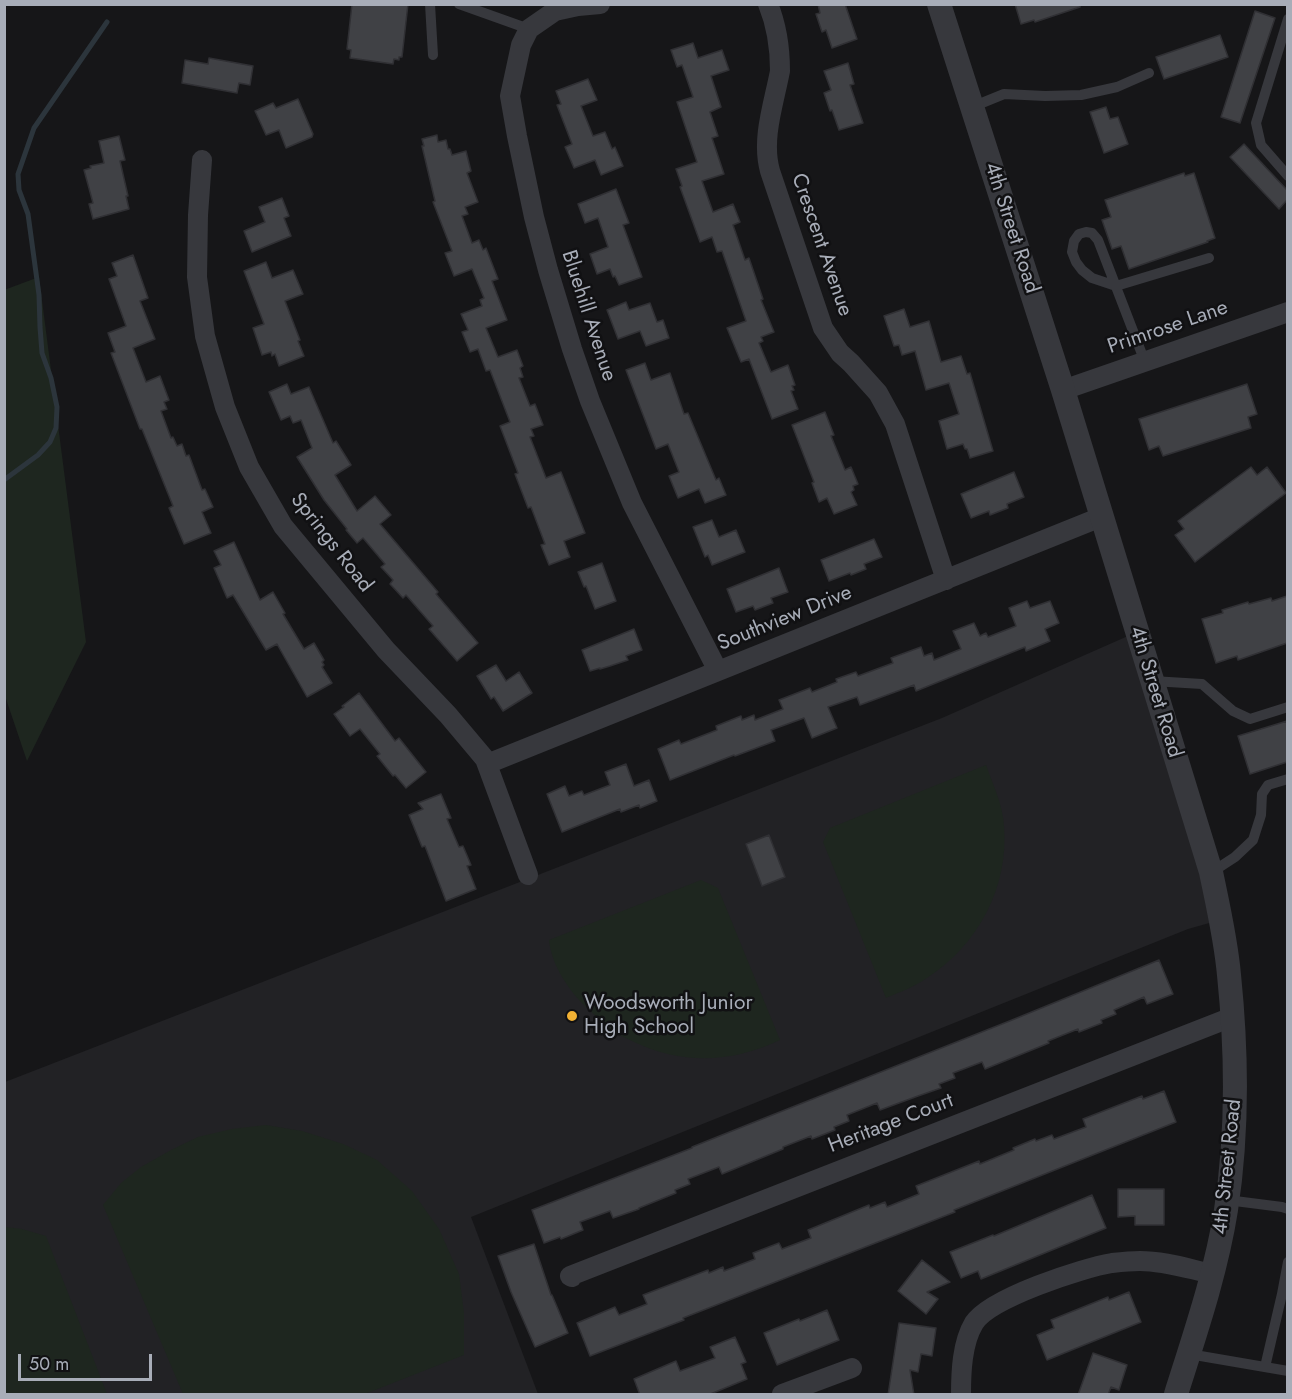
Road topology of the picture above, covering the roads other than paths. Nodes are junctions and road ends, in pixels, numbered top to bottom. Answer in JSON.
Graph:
{"nodes":[{"id":1,"x":430,"y":4,"type":"edge"},
{"id":2,"x":459,"y":4,"type":"edge"},
{"id":3,"x":600,"y":4,"type":"edge"},
{"id":4,"x":768,"y":4,"type":"edge"},
{"id":5,"x":939,"y":4,"type":"edge"},
{"id":6,"x":1287,"y":19,"type":"edge"},
{"id":7,"x":529,"y":29,"type":"junction"},
{"id":8,"x":433,"y":55,"type":"dead end"},
{"id":9,"x":1149,"y":73,"type":"dead end"},
{"id":10,"x":972,"y":107,"type":"junction"},
{"id":11,"x":202,"y":160,"type":"dead end"},
{"id":12,"x":1287,"y":176,"type":"edge"},
{"id":13,"x":1209,"y":258,"type":"dead end"},
{"id":14,"x":1116,"y":286,"type":"junction"},
{"id":15,"x":1287,"y":312,"type":"edge"},
{"id":16,"x":1145,"y":362,"type":"junction"},
{"id":17,"x":1063,"y":390,"type":"junction"},
{"id":18,"x":1101,"y":517,"type":"junction"},
{"id":19,"x":946,"y":580,"type":"junction"},
{"id":20,"x":718,"y":671,"type":"junction"},
{"id":21,"x":1152,"y":681,"type":"junction"},
{"id":22,"x":1287,"y":707,"type":"edge"},
{"id":23,"x":487,"y":764,"type":"junction"},
{"id":24,"x":1287,"y":779,"type":"edge"},
{"id":25,"x":1211,"y":872,"type":"junction"},
{"id":26,"x":528,"y":875,"type":"dead end"},
{"id":27,"x":1232,"y":1017,"type":"junction"},
{"id":28,"x":1227,"y":1200,"type":"junction"},
{"id":29,"x":1287,"y":1209,"type":"edge"},
{"id":30,"x":1287,"y":1262,"type":"edge"},
{"id":31,"x":1212,"y":1274,"type":"junction"},
{"id":32,"x":572,"y":1277,"type":"dead end"},
{"id":33,"x":1189,"y":1354,"type":"junction"},
{"id":34,"x":1265,"y":1367,"type":"junction"},
{"id":35,"x":852,"y":1368,"type":"dead end"},
{"id":36,"x":1287,"y":1371,"type":"edge"},
{"id":37,"x":782,"y":1395,"type":"edge"},
{"id":38,"x":961,"y":1395,"type":"edge"},
{"id":39,"x":1176,"y":1395,"type":"edge"}],
"edges":[{"from":1,"to":8,"type":"lane"},
{"from":2,"to":7,"type":"lane"},
{"from":3,"to":7,"type":"street"},
{"from":4,"to":19,"type":"street","name":"Crescent Avenue"},
{"from":5,"to":10,"type":"street","name":"4th Street Road"},
{"from":6,"to":12,"type":"lane"},
{"from":7,"to":20,"type":"street","name":"Bluehill Avenue"},
{"from":9,"to":10,"type":"lane"},
{"from":10,"to":17,"type":"street","name":"4th Street Road"},
{"from":11,"to":23,"type":"street","name":"Springs Road"},
{"from":13,"to":14,"type":"lane"},
{"from":14,"to":14,"type":"lane"},
{"from":14,"to":16,"type":"lane"},
{"from":15,"to":16,"type":"street","name":"Primrose Lane"},
{"from":16,"to":17,"type":"street","name":"Primrose Lane"},
{"from":17,"to":18,"type":"street","name":"4th Street Road"},
{"from":18,"to":19,"type":"street","name":"Southview Drive"},
{"from":18,"to":21,"type":"street","name":"4th Street Road"},
{"from":19,"to":20,"type":"street","name":"Southview Drive"},
{"from":20,"to":23,"type":"street","name":"Southview Drive"},
{"from":21,"to":22,"type":"lane"},
{"from":21,"to":25,"type":"street","name":"4th Street Road"},
{"from":23,"to":26,"type":"street","name":"Springs Road"},
{"from":24,"to":25,"type":"lane"},
{"from":25,"to":27,"type":"street","name":"4th Street Road"},
{"from":27,"to":28,"type":"street","name":"4th Street Road"},
{"from":27,"to":32,"type":"street","name":"Heritage Court"},
{"from":28,"to":29,"type":"lane"},
{"from":28,"to":31,"type":"street","name":"4th Street Road"},
{"from":30,"to":34,"type":"lane"},
{"from":31,"to":33,"type":"street","name":"4th Street Road"},
{"from":31,"to":38,"type":"street"},
{"from":33,"to":34,"type":"lane"},
{"from":33,"to":39,"type":"street","name":"4th Street Road"},
{"from":34,"to":36,"type":"lane"},
{"from":35,"to":37,"type":"street"}]}
